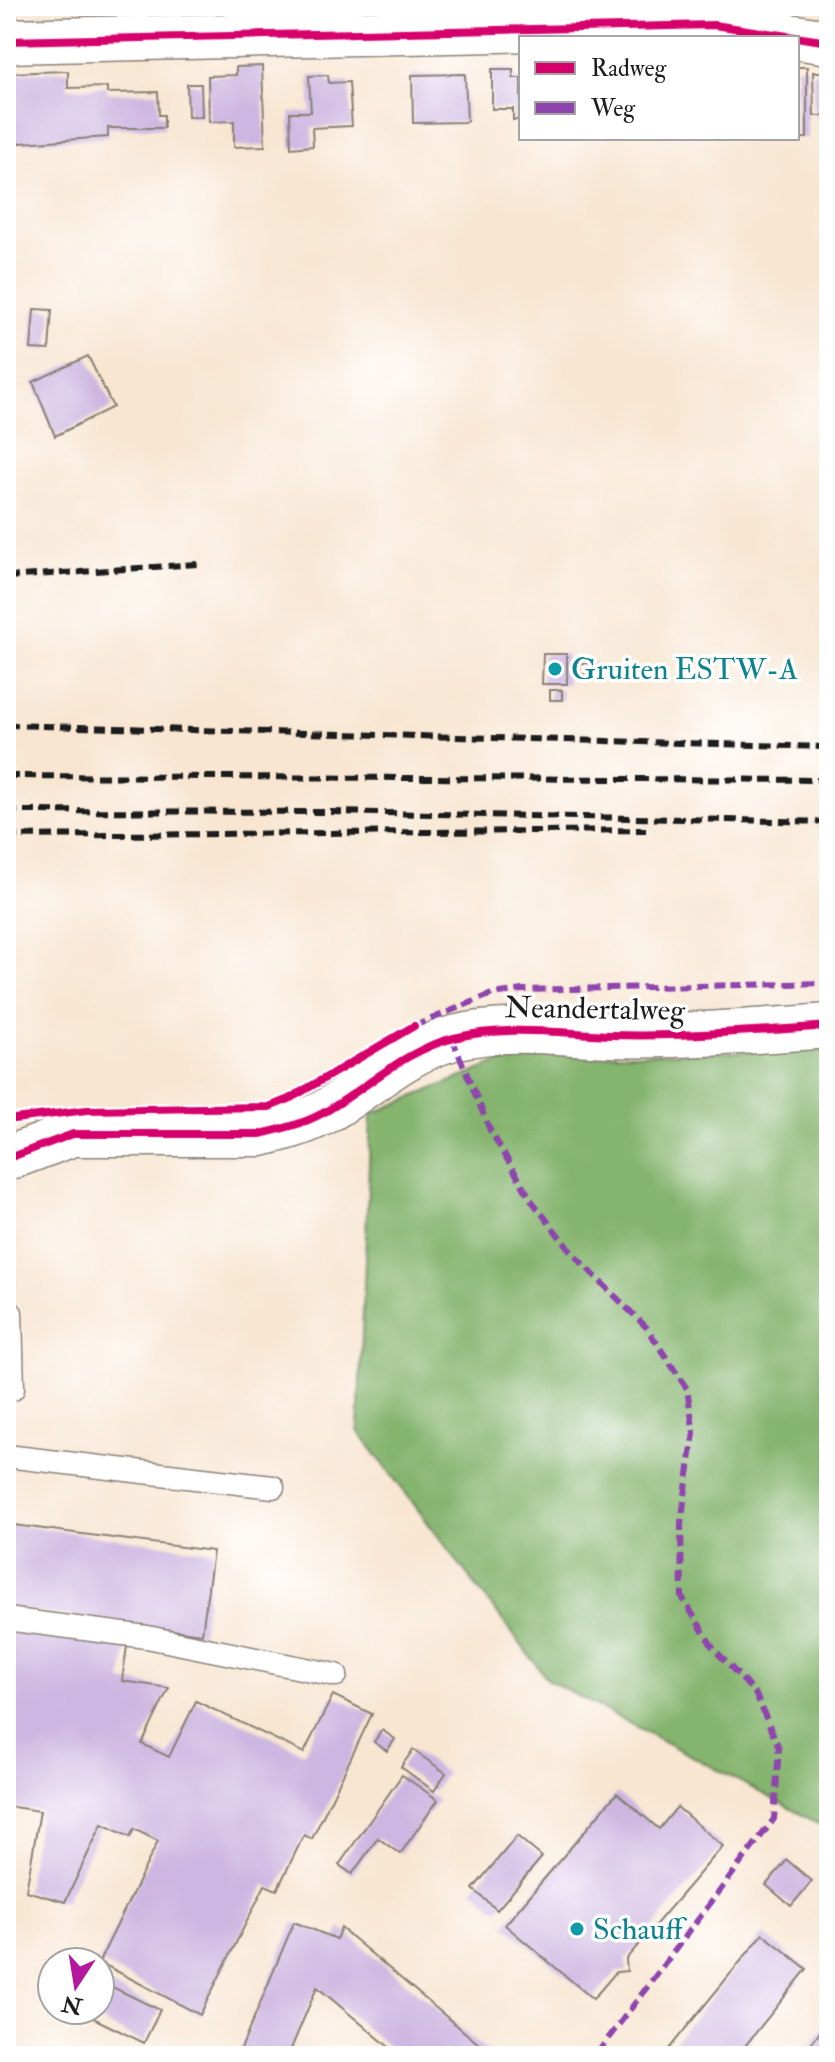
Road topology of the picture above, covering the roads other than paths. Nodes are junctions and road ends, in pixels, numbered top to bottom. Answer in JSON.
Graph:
{"nodes":[{"id":1,"x":788,"y":36,"type":"edge"},
{"id":2,"x":799,"y":38,"type":"edge"},
{"id":3,"x":6,"y":41,"type":"edge"},
{"id":4,"x":829,"y":42,"type":"edge"},
{"id":5,"x":829,"y":1026,"type":"edge"},
{"id":6,"x":6,"y":1159,"type":"edge"},
{"id":7,"x":11,"y":1313,"type":"dead end"},
{"id":8,"x":6,"y":1390,"type":"edge"},
{"id":9,"x":6,"y":1456,"type":"edge"},
{"id":10,"x":273,"y":1487,"type":"dead end"},
{"id":11,"x":6,"y":1619,"type":"edge"},
{"id":12,"x":336,"y":1675,"type":"dead end"}],
"edges":[{"from":1,"to":3,"type":"street"},
{"from":2,"to":4,"type":"street"},
{"from":5,"to":6,"type":"street","name":"Neandertalweg"},
{"from":7,"to":8,"type":"lane"},
{"from":9,"to":10,"type":"lane"},
{"from":11,"to":12,"type":"lane"}]}
